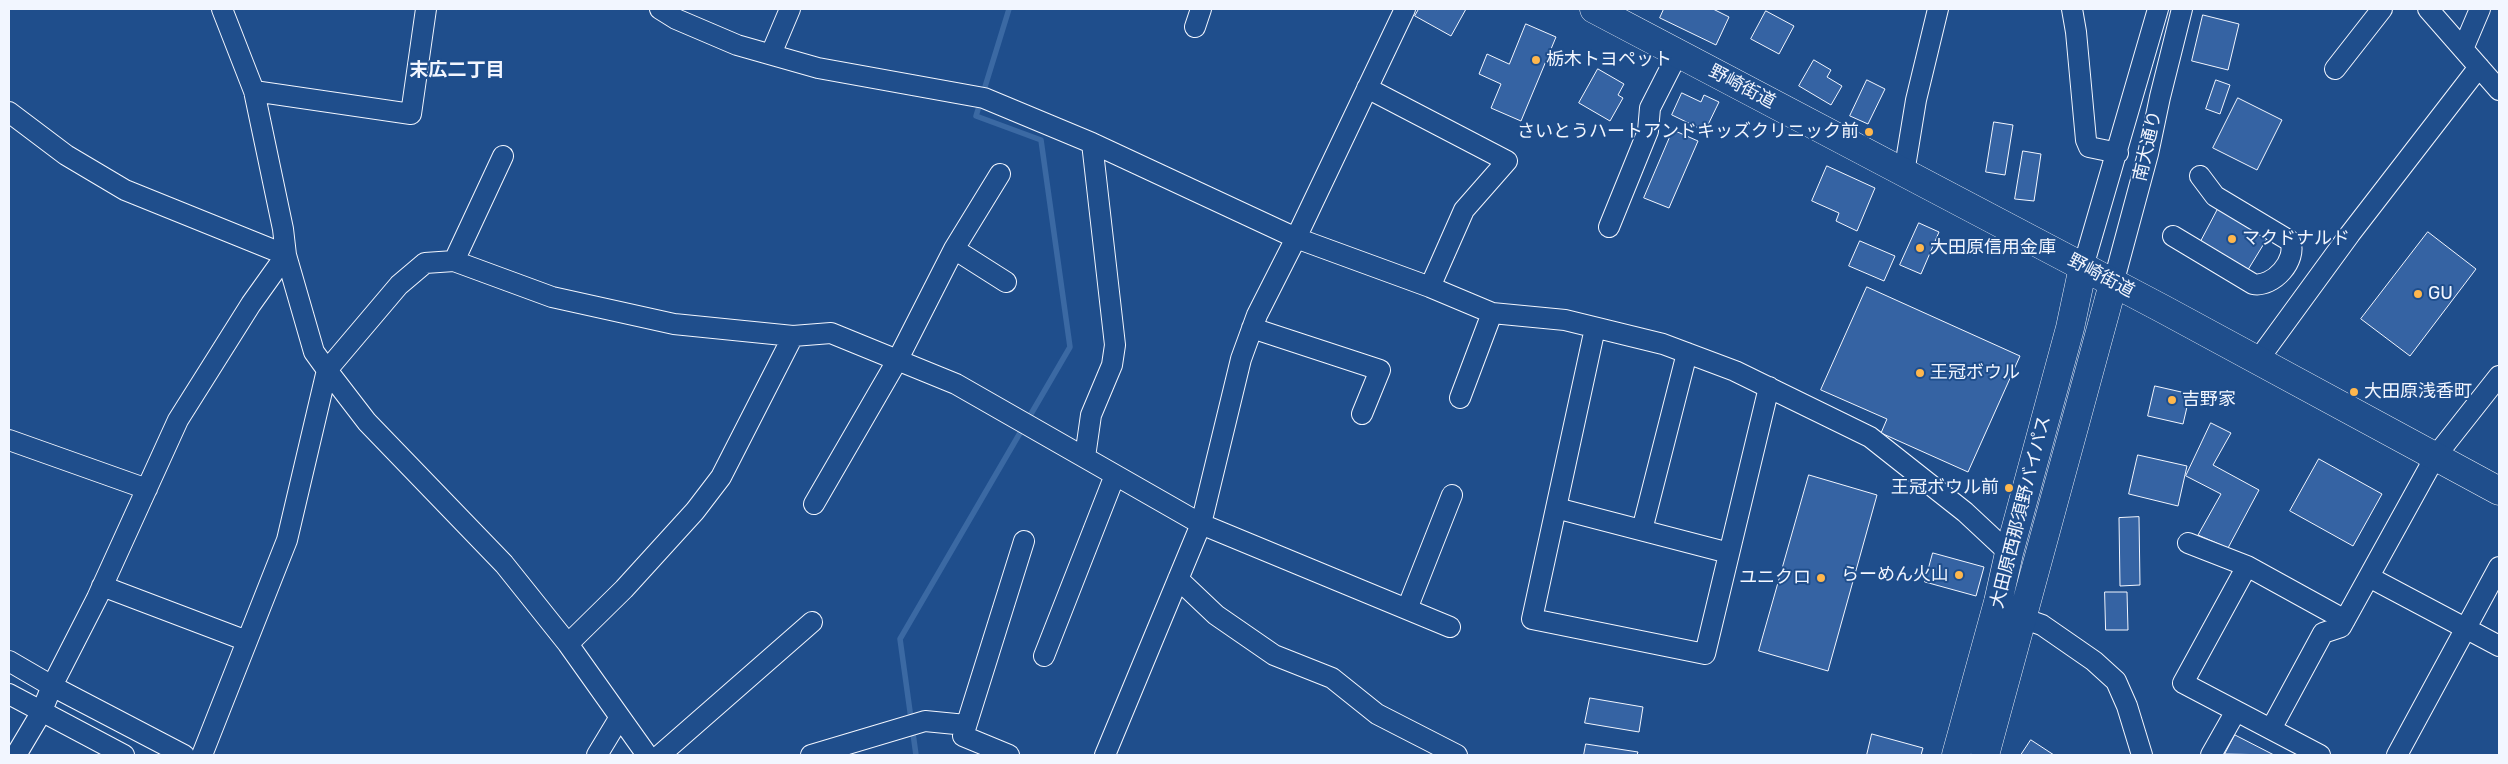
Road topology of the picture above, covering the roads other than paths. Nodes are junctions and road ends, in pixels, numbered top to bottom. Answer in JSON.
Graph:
{"nodes":[{"id":1,"x":222,"y":9,"type":"edge"},
{"id":2,"x":426,"y":9,"type":"edge"},
{"id":3,"x":790,"y":9,"type":"edge"},
{"id":4,"x":1405,"y":9,"type":"edge"},
{"id":5,"x":1596,"y":9,"type":"edge"},
{"id":6,"x":1938,"y":9,"type":"edge"},
{"id":7,"x":2072,"y":9,"type":"edge"},
{"id":8,"x":2158,"y":9,"type":"edge"},
{"id":9,"x":2182,"y":9,"type":"edge"},
{"id":10,"x":2382,"y":9,"type":"edge"},
{"id":11,"x":2428,"y":9,"type":"edge"},
{"id":12,"x":2480,"y":9,"type":"edge"},
{"id":13,"x":667,"y":11,"type":"edge"},
{"id":14,"x":2463,"y":49,"type":"junction"},
{"id":15,"x":1678,"y":53,"type":"junction"},
{"id":16,"x":771,"y":54,"type":"junction"},
{"id":17,"x":2479,"y":66,"type":"junction"},
{"id":18,"x":2335,"y":69,"type":"dead end"},
{"id":19,"x":1366,"y":88,"type":"junction"},
{"id":20,"x":2499,"y":90,"type":"edge"},
{"id":21,"x":254,"y":91,"type":"junction"},
{"id":22,"x":9,"y":112,"type":"edge"},
{"id":23,"x":1092,"y":142,"type":"junction"},
{"id":24,"x":2118,"y":153,"type":"junction"},
{"id":25,"x":503,"y":156,"type":"dead end"},
{"id":26,"x":1904,"y":173,"type":"junction"},
{"id":27,"x":1000,"y":174,"type":"dead end"},
{"id":28,"x":2200,"y":176,"type":"dead end"},
{"id":29,"x":1608,"y":227,"type":"dead end"},
{"id":30,"x":2173,"y":236,"type":"dead end"},
{"id":31,"x":1296,"y":238,"type":"junction"},
{"id":32,"x":954,"y":249,"type":"junction"},
{"id":33,"x":286,"y":255,"type":"junction"},
{"id":34,"x":454,"y":261,"type":"junction"},
{"id":35,"x":2083,"y":267,"type":"junction"},
{"id":36,"x":1006,"y":282,"type":"dead end"},
{"id":37,"x":2113,"y":284,"type":"junction"},
{"id":38,"x":1430,"y":287,"type":"junction"},
{"id":39,"x":1492,"y":313,"type":"junction"},
{"id":40,"x":1252,"y":328,"type":"junction"},
{"id":41,"x":1594,"y":328,"type":"junction"},
{"id":42,"x":793,"y":336,"type":"junction"},
{"id":43,"x":1687,"y":353,"type":"junction"},
{"id":44,"x":898,"y":359,"type":"junction"},
{"id":45,"x":2258,"y":360,"type":"junction"},
{"id":46,"x":327,"y":370,"type":"junction"},
{"id":47,"x":2499,"y":376,"type":"edge"},
{"id":48,"x":1769,"y":387,"type":"junction"},
{"id":49,"x":1460,"y":398,"type":"dead end"},
{"id":50,"x":1362,"y":414,"type":"dead end"},
{"id":51,"x":9,"y":440,"type":"edge"},
{"id":52,"x":1085,"y":457,"type":"junction"},
{"id":53,"x":2435,"y":457,"type":"junction"},
{"id":54,"x":1115,"y":475,"type":"junction"},
{"id":55,"x":147,"y":489,"type":"junction"},
{"id":56,"x":2499,"y":491,"type":"edge"},
{"id":57,"x":1452,"y":495,"type":"dead end"},
{"id":58,"x":814,"y":504,"type":"dead end"},
{"id":59,"x":1556,"y":508,"type":"junction"},
{"id":60,"x":1201,"y":524,"type":"junction"},
{"id":61,"x":1642,"y":530,"type":"junction"},
{"id":62,"x":1024,"y":541,"type":"dead end"},
{"id":63,"x":2188,"y":543,"type":"dead end"},
{"id":64,"x":1729,"y":552,"type":"junction"},
{"id":65,"x":2009,"y":553,"type":"junction"},
{"id":66,"x":2247,"y":566,"type":"junction"},
{"id":67,"x":2499,"y":567,"type":"edge"},
{"id":68,"x":2368,"y":577,"type":"junction"},
{"id":69,"x":1178,"y":579,"type":"junction"},
{"id":70,"x":102,"y":586,"type":"junction"},
{"id":71,"x":1407,"y":609,"type":"junction"},
{"id":72,"x":2022,"y":618,"type":"junction"},
{"id":73,"x":2345,"y":620,"type":"junction"},
{"id":74,"x":812,"y":622,"type":"dead end"},
{"id":75,"x":1450,"y":627,"type":"dead end"},
{"id":76,"x":2466,"y":628,"type":"junction"},
{"id":77,"x":247,"y":641,"type":"junction"},
{"id":78,"x":568,"y":644,"type":"junction"},
{"id":79,"x":2499,"y":646,"type":"edge"},
{"id":80,"x":1044,"y":656,"type":"dead end"},
{"id":81,"x":9,"y":661,"type":"edge"},
{"id":82,"x":52,"y":686,"type":"junction"},
{"id":83,"x":9,"y":694,"type":"edge"},
{"id":84,"x":2236,"y":711,"type":"junction"},
{"id":85,"x":41,"y":713,"type":"junction"},
{"id":86,"x":620,"y":717,"type":"junction"},
{"id":87,"x":966,"y":725,"type":"junction"},
{"id":88,"x":2271,"y":729,"type":"junction"},
{"id":89,"x":16,"y":755,"type":"edge"},
{"id":90,"x":124,"y":755,"type":"edge"},
{"id":91,"x":184,"y":755,"type":"edge"},
{"id":92,"x":202,"y":755,"type":"edge"},
{"id":93,"x":597,"y":755,"type":"edge"},
{"id":94,"x":646,"y":755,"type":"edge"},
{"id":95,"x":660,"y":755,"type":"edge"},
{"id":96,"x":811,"y":755,"type":"edge"},
{"id":97,"x":1010,"y":755,"type":"edge"},
{"id":98,"x":1105,"y":755,"type":"edge"},
{"id":99,"x":1457,"y":755,"type":"edge"},
{"id":100,"x":1956,"y":755,"type":"edge"},
{"id":101,"x":1985,"y":755,"type":"edge"},
{"id":102,"x":2142,"y":755,"type":"edge"},
{"id":103,"x":2211,"y":755,"type":"edge"},
{"id":104,"x":2320,"y":755,"type":"edge"},
{"id":105,"x":2397,"y":755,"type":"edge"}],
"edges":[{"from":1,"to":21,"type":"street"},
{"from":2,"to":21,"type":"street"},
{"from":3,"to":16,"type":"street"},
{"from":4,"to":19,"type":"street"},
{"from":5,"to":15,"type":"highway","name":"野崎街道"},
{"from":6,"to":26,"type":"street"},
{"from":7,"to":24,"type":"street"},
{"from":8,"to":24,"type":"street","name":"南大通り"},
{"from":9,"to":37,"type":"street","name":"南大通り"},
{"from":10,"to":18,"type":"street"},
{"from":11,"to":14,"type":"street"},
{"from":12,"to":14,"type":"street"},
{"from":13,"to":16,"type":"street"},
{"from":14,"to":17,"type":"street"},
{"from":15,"to":26,"type":"highway","name":"野崎街道"},
{"from":15,"to":29,"type":"street"},
{"from":16,"to":23,"type":"street"},
{"from":17,"to":20,"type":"street"},
{"from":17,"to":45,"type":"street"},
{"from":19,"to":31,"type":"street"},
{"from":19,"to":38,"type":"street"},
{"from":21,"to":33,"type":"street"},
{"from":22,"to":33,"type":"street"},
{"from":23,"to":31,"type":"street"},
{"from":23,"to":52,"type":"street"},
{"from":24,"to":35,"type":"street","name":"南大通り"},
{"from":25,"to":34,"type":"street"},
{"from":26,"to":35,"type":"highway","name":"野崎街道"},
{"from":27,"to":32,"type":"street"},
{"from":28,"to":30,"type":"street"},
{"from":31,"to":38,"type":"street"},
{"from":31,"to":40,"type":"street"},
{"from":32,"to":36,"type":"street"},
{"from":32,"to":44,"type":"street"},
{"from":33,"to":46,"type":"street"},
{"from":33,"to":55,"type":"street"},
{"from":34,"to":42,"type":"street"},
{"from":34,"to":46,"type":"street"},
{"from":35,"to":37,"type":"highway","name":"野崎街道"},
{"from":35,"to":65,"type":"highway","name":"大田原西那須野バイパス"},
{"from":37,"to":45,"type":"highway","name":"野崎街道"},
{"from":37,"to":72,"type":"highway","name":"大田原西那須野バイパス"},
{"from":38,"to":39,"type":"street"},
{"from":39,"to":41,"type":"street"},
{"from":39,"to":49,"type":"street"},
{"from":40,"to":50,"type":"street"},
{"from":40,"to":60,"type":"street"},
{"from":41,"to":43,"type":"street"},
{"from":41,"to":59,"type":"street"},
{"from":42,"to":44,"type":"street"},
{"from":42,"to":78,"type":"street"},
{"from":43,"to":48,"type":"street"},
{"from":43,"to":61,"type":"street"},
{"from":44,"to":52,"type":"street"},
{"from":44,"to":58,"type":"street"},
{"from":45,"to":53,"type":"highway","name":"野崎街道"},
{"from":46,"to":77,"type":"street"},
{"from":46,"to":78,"type":"street"},
{"from":47,"to":53,"type":"street"},
{"from":48,"to":64,"type":"street"},
{"from":48,"to":65,"type":"street"},
{"from":51,"to":55,"type":"street"},
{"from":52,"to":54,"type":"street"},
{"from":53,"to":56,"type":"highway","name":"野崎街道"},
{"from":53,"to":68,"type":"street"},
{"from":54,"to":60,"type":"street"},
{"from":54,"to":80,"type":"street"},
{"from":55,"to":70,"type":"street"},
{"from":57,"to":71,"type":"street"},
{"from":59,"to":61,"type":"street"},
{"from":59,"to":64,"type":"street"},
{"from":60,"to":69,"type":"street"},
{"from":60,"to":71,"type":"street"},
{"from":61,"to":64,"type":"street"},
{"from":62,"to":87,"type":"street"},
{"from":63,"to":66,"type":"street"},
{"from":65,"to":100,"type":"highway","name":"大田原西那須野バイパス"},
{"from":66,"to":73,"type":"street"},
{"from":66,"to":84,"type":"street"},
{"from":67,"to":76,"type":"street"},
{"from":68,"to":73,"type":"street"},
{"from":68,"to":76,"type":"street"},
{"from":69,"to":98,"type":"street"},
{"from":69,"to":99,"type":"street"},
{"from":70,"to":77,"type":"street"},
{"from":70,"to":82,"type":"street"},
{"from":71,"to":75,"type":"street"},
{"from":72,"to":101,"type":"highway","name":"大田原西那須野バイパス"},
{"from":72,"to":102,"type":"street"},
{"from":73,"to":88,"type":"street"},
{"from":74,"to":95,"type":"street"},
{"from":76,"to":79,"type":"street"},
{"from":76,"to":105,"type":"street"},
{"from":77,"to":92,"type":"street"},
{"from":78,"to":86,"type":"street"},
{"from":81,"to":82,"type":"street"},
{"from":82,"to":85,"type":"street"},
{"from":82,"to":91,"type":"street"},
{"from":83,"to":85,"type":"street"},
{"from":84,"to":88,"type":"street"},
{"from":84,"to":103,"type":"street"},
{"from":85,"to":89,"type":"street"},
{"from":85,"to":90,"type":"street"},
{"from":86,"to":93,"type":"street"},
{"from":86,"to":94,"type":"street"},
{"from":87,"to":96,"type":"street"},
{"from":87,"to":97,"type":"street"},
{"from":88,"to":104,"type":"street"}]}
